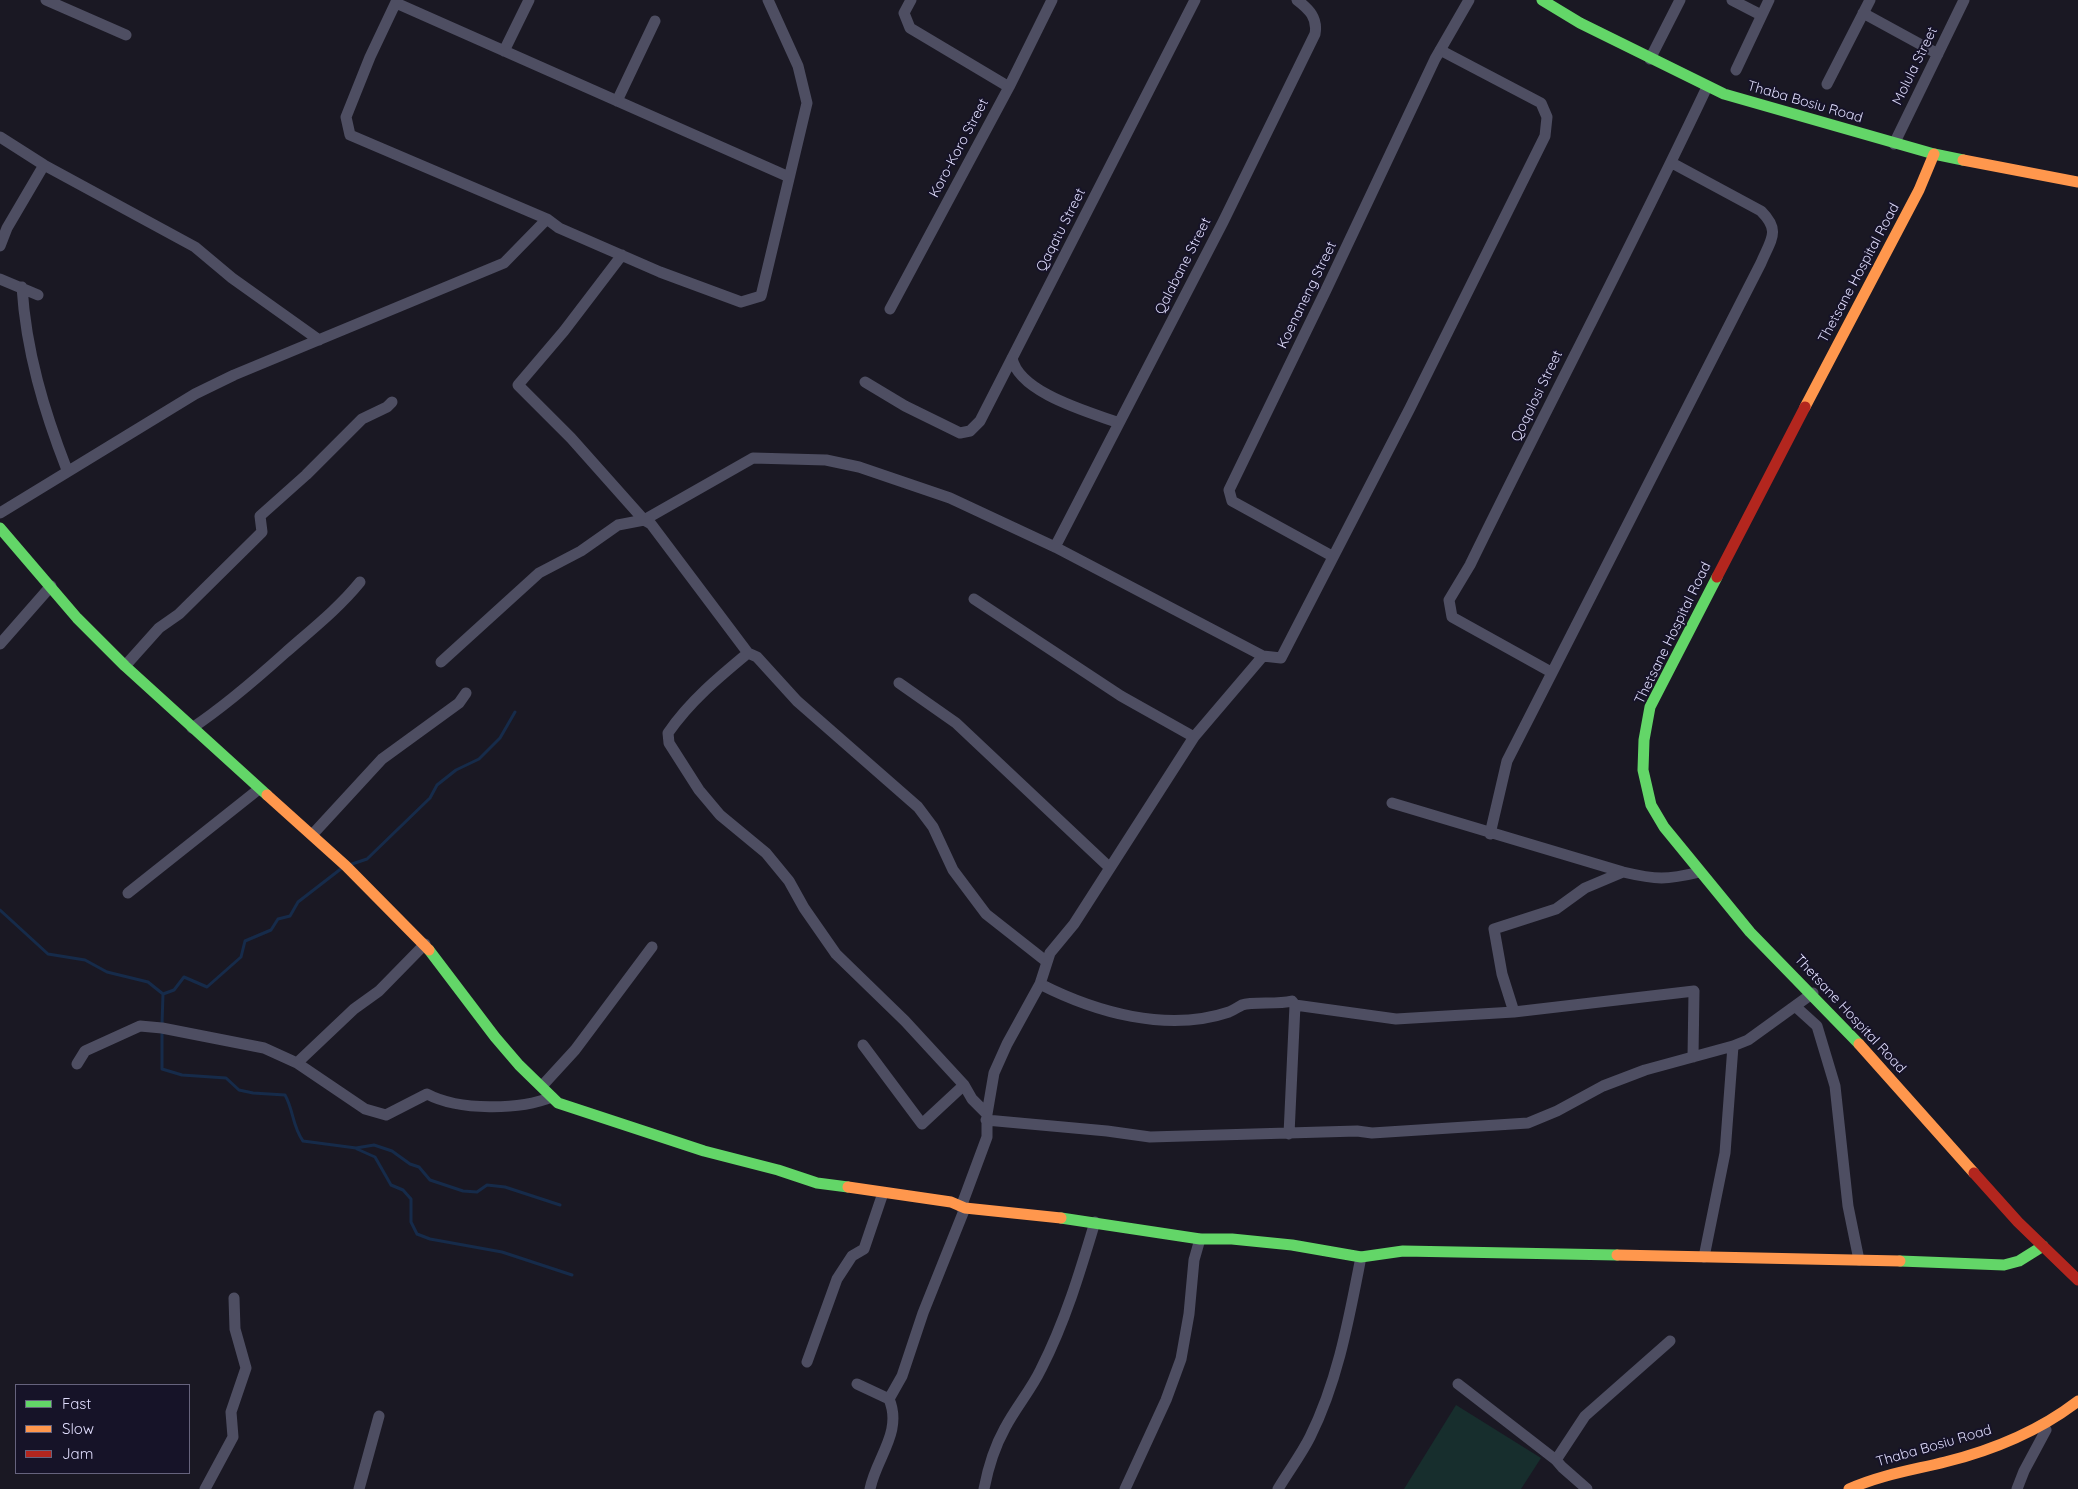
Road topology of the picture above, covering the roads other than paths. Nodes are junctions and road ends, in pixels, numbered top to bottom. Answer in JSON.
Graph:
{"nodes":[{"id":1,"x":46,"y":0,"type":"edge"},
{"id":2,"x":529,"y":0,"type":"edge"},
{"id":3,"x":768,"y":0,"type":"edge"},
{"id":4,"x":911,"y":0,"type":"edge"},
{"id":5,"x":1052,"y":0,"type":"edge"},
{"id":6,"x":1195,"y":0,"type":"edge"},
{"id":7,"x":1297,"y":0,"type":"edge"},
{"id":8,"x":1469,"y":0,"type":"edge"},
{"id":9,"x":1542,"y":0,"type":"edge"},
{"id":10,"x":1680,"y":0,"type":"edge"},
{"id":11,"x":1732,"y":0,"type":"edge"},
{"id":12,"x":1769,"y":0,"type":"edge"},
{"id":13,"x":1870,"y":0,"type":"edge"},
{"id":14,"x":1964,"y":0,"type":"edge"},
{"id":15,"x":397,"y":2,"type":"edge"},
{"id":16,"x":1864,"y":13,"type":"junction"},
{"id":17,"x":1761,"y":16,"type":"junction"},
{"id":18,"x":655,"y":21,"type":"dead end"},
{"id":19,"x":126,"y":35,"type":"dead end"},
{"id":20,"x":1440,"y":50,"type":"junction"},
{"id":21,"x":504,"y":51,"type":"junction"},
{"id":22,"x":1938,"y":54,"type":"junction"},
{"id":23,"x":1650,"y":59,"type":"junction"},
{"id":24,"x":1736,"y":70,"type":"dead end"},
{"id":25,"x":1827,"y":84,"type":"dead end"},
{"id":26,"x":1009,"y":87,"type":"junction"},
{"id":27,"x":1707,"y":87,"type":"junction"},
{"id":28,"x":617,"y":101,"type":"junction"},
{"id":29,"x":0,"y":137,"type":"edge"},
{"id":30,"x":1894,"y":144,"type":"junction"},
{"id":31,"x":1934,"y":154,"type":"junction"},
{"id":32,"x":1672,"y":163,"type":"junction"},
{"id":33,"x":44,"y":165,"type":"junction"},
{"id":34,"x":790,"y":177,"type":"junction"},
{"id":35,"x":2078,"y":182,"type":"edge"},
{"id":36,"x":547,"y":219,"type":"junction"},
{"id":37,"x":0,"y":246,"type":"edge"},
{"id":38,"x":622,"y":255,"type":"junction"},
{"id":39,"x":0,"y":279,"type":"edge"},
{"id":40,"x":22,"y":287,"type":"junction"},
{"id":41,"x":38,"y":295,"type":"dead end"},
{"id":42,"x":890,"y":309,"type":"dead end"},
{"id":43,"x":319,"y":340,"type":"junction"},
{"id":44,"x":1012,"y":358,"type":"junction"},
{"id":45,"x":865,"y":382,"type":"dead end"},
{"id":46,"x":392,"y":402,"type":"dead end"},
{"id":47,"x":1119,"y":424,"type":"junction"},
{"id":48,"x":67,"y":470,"type":"junction"},
{"id":49,"x":0,"y":513,"type":"edge"},
{"id":50,"x":644,"y":520,"type":"junction"},
{"id":51,"x":0,"y":528,"type":"edge"},
{"id":52,"x":1055,"y":547,"type":"junction"},
{"id":53,"x":1332,"y":556,"type":"junction"},
{"id":54,"x":360,"y":582,"type":"dead end"},
{"id":55,"x":51,"y":586,"type":"junction"},
{"id":56,"x":974,"y":599,"type":"dead end"},
{"id":57,"x":0,"y":644,"type":"edge"},
{"id":58,"x":748,"y":653,"type":"junction"},
{"id":59,"x":1263,"y":656,"type":"junction"},
{"id":60,"x":441,"y":662,"type":"dead end"},
{"id":61,"x":125,"y":666,"type":"junction"},
{"id":62,"x":1551,"y":672,"type":"junction"},
{"id":63,"x":899,"y":683,"type":"dead end"},
{"id":64,"x":466,"y":693,"type":"dead end"},
{"id":65,"x":192,"y":728,"type":"junction"},
{"id":66,"x":1194,"y":737,"type":"junction"},
{"id":67,"x":259,"y":789,"type":"junction"},
{"id":68,"x":1392,"y":803,"type":"dead end"},
{"id":69,"x":1490,"y":834,"type":"junction"},
{"id":70,"x":312,"y":835,"type":"junction"},
{"id":71,"x":1110,"y":868,"type":"junction"},
{"id":72,"x":1623,"y":872,"type":"junction"},
{"id":73,"x":1700,"y":872,"type":"junction"},
{"id":74,"x":128,"y":893,"type":"dead end"},
{"id":75,"x":425,"y":944,"type":"junction"},
{"id":76,"x":652,"y":947,"type":"dead end"},
{"id":77,"x":1047,"y":962,"type":"junction"},
{"id":78,"x":1040,"y":984,"type":"junction"},
{"id":79,"x":1813,"y":994,"type":"junction"},
{"id":80,"x":1295,"y":1005,"type":"junction"},
{"id":81,"x":1796,"y":1007,"type":"junction"},
{"id":82,"x":1514,"y":1012,"type":"junction"},
{"id":83,"x":863,"y":1045,"type":"dead end"},
{"id":84,"x":1733,"y":1046,"type":"junction"},
{"id":85,"x":1693,"y":1057,"type":"junction"},
{"id":86,"x":297,"y":1063,"type":"junction"},
{"id":87,"x":77,"y":1064,"type":"dead end"},
{"id":88,"x":964,"y":1085,"type":"junction"},
{"id":89,"x":542,"y":1086,"type":"junction"},
{"id":90,"x":552,"y":1097,"type":"junction"},
{"id":91,"x":987,"y":1117,"type":"junction"},
{"id":92,"x":1289,"y":1134,"type":"junction"},
{"id":93,"x":883,"y":1192,"type":"junction"},
{"id":94,"x":963,"y":1207,"type":"junction"},
{"id":95,"x":1095,"y":1222,"type":"junction"},
{"id":96,"x":1200,"y":1240,"type":"junction"},
{"id":97,"x":2043,"y":1246,"type":"junction"},
{"id":98,"x":1361,"y":1257,"type":"junction"},
{"id":99,"x":1704,"y":1257,"type":"junction"},
{"id":100,"x":1859,"y":1260,"type":"junction"},
{"id":101,"x":2078,"y":1280,"type":"edge"},
{"id":102,"x":234,"y":1298,"type":"dead end"},
{"id":103,"x":1670,"y":1341,"type":"dead end"},
{"id":104,"x":807,"y":1362,"type":"dead end"},
{"id":105,"x":857,"y":1384,"type":"dead end"},
{"id":106,"x":1458,"y":1384,"type":"dead end"},
{"id":107,"x":889,"y":1399,"type":"junction"},
{"id":108,"x":2078,"y":1401,"type":"edge"},
{"id":109,"x":379,"y":1416,"type":"dead end"},
{"id":110,"x":2042,"y":1425,"type":"junction"},
{"id":111,"x":1556,"y":1460,"type":"junction"},
{"id":112,"x":1879,"y":1484,"type":"edge"},
{"id":113,"x":205,"y":1489,"type":"edge"},
{"id":114,"x":358,"y":1489,"type":"edge"},
{"id":115,"x":870,"y":1489,"type":"edge"},
{"id":116,"x":984,"y":1489,"type":"edge"},
{"id":117,"x":1125,"y":1489,"type":"edge"},
{"id":118,"x":1278,"y":1489,"type":"edge"},
{"id":119,"x":1587,"y":1489,"type":"edge"},
{"id":120,"x":1849,"y":1489,"type":"edge"},
{"id":121,"x":2017,"y":1489,"type":"edge"}],
"edges":[{"from":1,"to":19,"type":"street"},
{"from":2,"to":21,"type":"street"},
{"from":3,"to":34,"type":"street"},
{"from":4,"to":26,"type":"street"},
{"from":5,"to":26,"type":"street","name":"Koro-Koro Street"},
{"from":6,"to":44,"type":"street","name":"Qaqatu Street"},
{"from":7,"to":47,"type":"street","name":"Qalabane Street"},
{"from":8,"to":20,"type":"street","name":"Koenaneng Street"},
{"from":9,"to":23,"type":"street","name":"Thaba Bosiu Road"},
{"from":10,"to":23,"type":"street"},
{"from":11,"to":17,"type":"street"},
{"from":12,"to":17,"type":"street"},
{"from":13,"to":16,"type":"street"},
{"from":14,"to":22,"type":"street","name":"Molula Street"},
{"from":15,"to":21,"type":"street"},
{"from":15,"to":36,"type":"street"},
{"from":16,"to":22,"type":"street"},
{"from":16,"to":25,"type":"street"},
{"from":17,"to":24,"type":"street"},
{"from":18,"to":28,"type":"street"},
{"from":20,"to":53,"type":"street","name":"Koenaneng Street"},
{"from":20,"to":53,"type":"street"},
{"from":21,"to":28,"type":"street"},
{"from":22,"to":30,"type":"street","name":"Molula Street"},
{"from":23,"to":27,"type":"street","name":"Thaba Bosiu Road"},
{"from":26,"to":42,"type":"street","name":"Koro-Koro Street"},
{"from":27,"to":30,"type":"street","name":"Thaba Bosiu Road"},
{"from":27,"to":32,"type":"street","name":"Qoqolosi Street"},
{"from":28,"to":34,"type":"street"},
{"from":29,"to":33,"type":"street"},
{"from":30,"to":31,"type":"street","name":"Thaba Bosiu Road"},
{"from":31,"to":35,"type":"street","name":"Thaba Bosiu Road"},
{"from":31,"to":73,"type":"street","name":"Thetsane Hospital Road"},
{"from":32,"to":62,"type":"street"},
{"from":32,"to":62,"type":"street","name":"Qoqolosi Street"},
{"from":33,"to":37,"type":"street"},
{"from":33,"to":43,"type":"street"},
{"from":34,"to":38,"type":"street"},
{"from":36,"to":38,"type":"street"},
{"from":36,"to":43,"type":"street"},
{"from":38,"to":50,"type":"street"},
{"from":39,"to":40,"type":"street"},
{"from":40,"to":41,"type":"street"},
{"from":40,"to":48,"type":"street"},
{"from":43,"to":48,"type":"street"},
{"from":44,"to":45,"type":"street","name":"Qaqatu Street"},
{"from":44,"to":47,"type":"street"},
{"from":46,"to":61,"type":"street"},
{"from":47,"to":52,"type":"street","name":"Qalabane Street"},
{"from":48,"to":49,"type":"street"},
{"from":50,"to":52,"type":"street"},
{"from":50,"to":58,"type":"street"},
{"from":50,"to":60,"type":"street"},
{"from":51,"to":55,"type":"street"},
{"from":52,"to":59,"type":"street"},
{"from":53,"to":59,"type":"street"},
{"from":54,"to":65,"type":"street"},
{"from":55,"to":57,"type":"street"},
{"from":55,"to":61,"type":"street"},
{"from":56,"to":66,"type":"street"},
{"from":58,"to":77,"type":"street"},
{"from":58,"to":88,"type":"street"},
{"from":59,"to":66,"type":"street"},
{"from":61,"to":65,"type":"street"},
{"from":62,"to":69,"type":"street"},
{"from":63,"to":71,"type":"street"},
{"from":64,"to":70,"type":"street"},
{"from":65,"to":67,"type":"street"},
{"from":66,"to":71,"type":"street"},
{"from":67,"to":70,"type":"street"},
{"from":67,"to":74,"type":"street"},
{"from":68,"to":69,"type":"street"},
{"from":69,"to":72,"type":"street"},
{"from":70,"to":75,"type":"street"},
{"from":71,"to":77,"type":"street"},
{"from":72,"to":73,"type":"street"},
{"from":72,"to":82,"type":"street"},
{"from":73,"to":79,"type":"street","name":"Thetsane Hospital Road"},
{"from":75,"to":86,"type":"street"},
{"from":75,"to":89,"type":"street"},
{"from":76,"to":89,"type":"street"},
{"from":77,"to":78,"type":"street"},
{"from":78,"to":80,"type":"street"},
{"from":78,"to":91,"type":"street"},
{"from":79,"to":81,"type":"street"},
{"from":79,"to":97,"type":"street","name":"Thetsane Hospital Road"},
{"from":80,"to":82,"type":"street"},
{"from":80,"to":92,"type":"street"},
{"from":81,"to":84,"type":"street"},
{"from":81,"to":100,"type":"street"},
{"from":82,"to":85,"type":"street"},
{"from":83,"to":88,"type":"street"},
{"from":84,"to":85,"type":"street"},
{"from":84,"to":99,"type":"street"},
{"from":85,"to":92,"type":"street"},
{"from":86,"to":87,"type":"street"},
{"from":86,"to":90,"type":"street"},
{"from":88,"to":91,"type":"street"},
{"from":89,"to":90,"type":"street"},
{"from":90,"to":93,"type":"street"},
{"from":91,"to":92,"type":"street"},
{"from":91,"to":94,"type":"street"},
{"from":93,"to":94,"type":"street"},
{"from":93,"to":104,"type":"street"},
{"from":94,"to":95,"type":"street"},
{"from":94,"to":107,"type":"street"},
{"from":95,"to":96,"type":"street"},
{"from":95,"to":116,"type":"street"},
{"from":96,"to":98,"type":"street"},
{"from":96,"to":117,"type":"street"},
{"from":97,"to":100,"type":"street"},
{"from":97,"to":101,"type":"street","name":"Thetsane Hospital Road"},
{"from":98,"to":99,"type":"street"},
{"from":98,"to":118,"type":"street"},
{"from":99,"to":100,"type":"street"},
{"from":102,"to":113,"type":"street"},
{"from":103,"to":111,"type":"street"},
{"from":105,"to":107,"type":"street"},
{"from":106,"to":111,"type":"street"},
{"from":107,"to":115,"type":"street"},
{"from":108,"to":110,"type":"street","name":"Thaba Bosiu Road"},
{"from":109,"to":114,"type":"street"},
{"from":110,"to":112,"type":"street","name":"Thaba Bosiu Road"},
{"from":110,"to":121,"type":"street"},
{"from":111,"to":119,"type":"street"},
{"from":112,"to":120,"type":"street","name":"Thaba Bosiu Road"}]}
